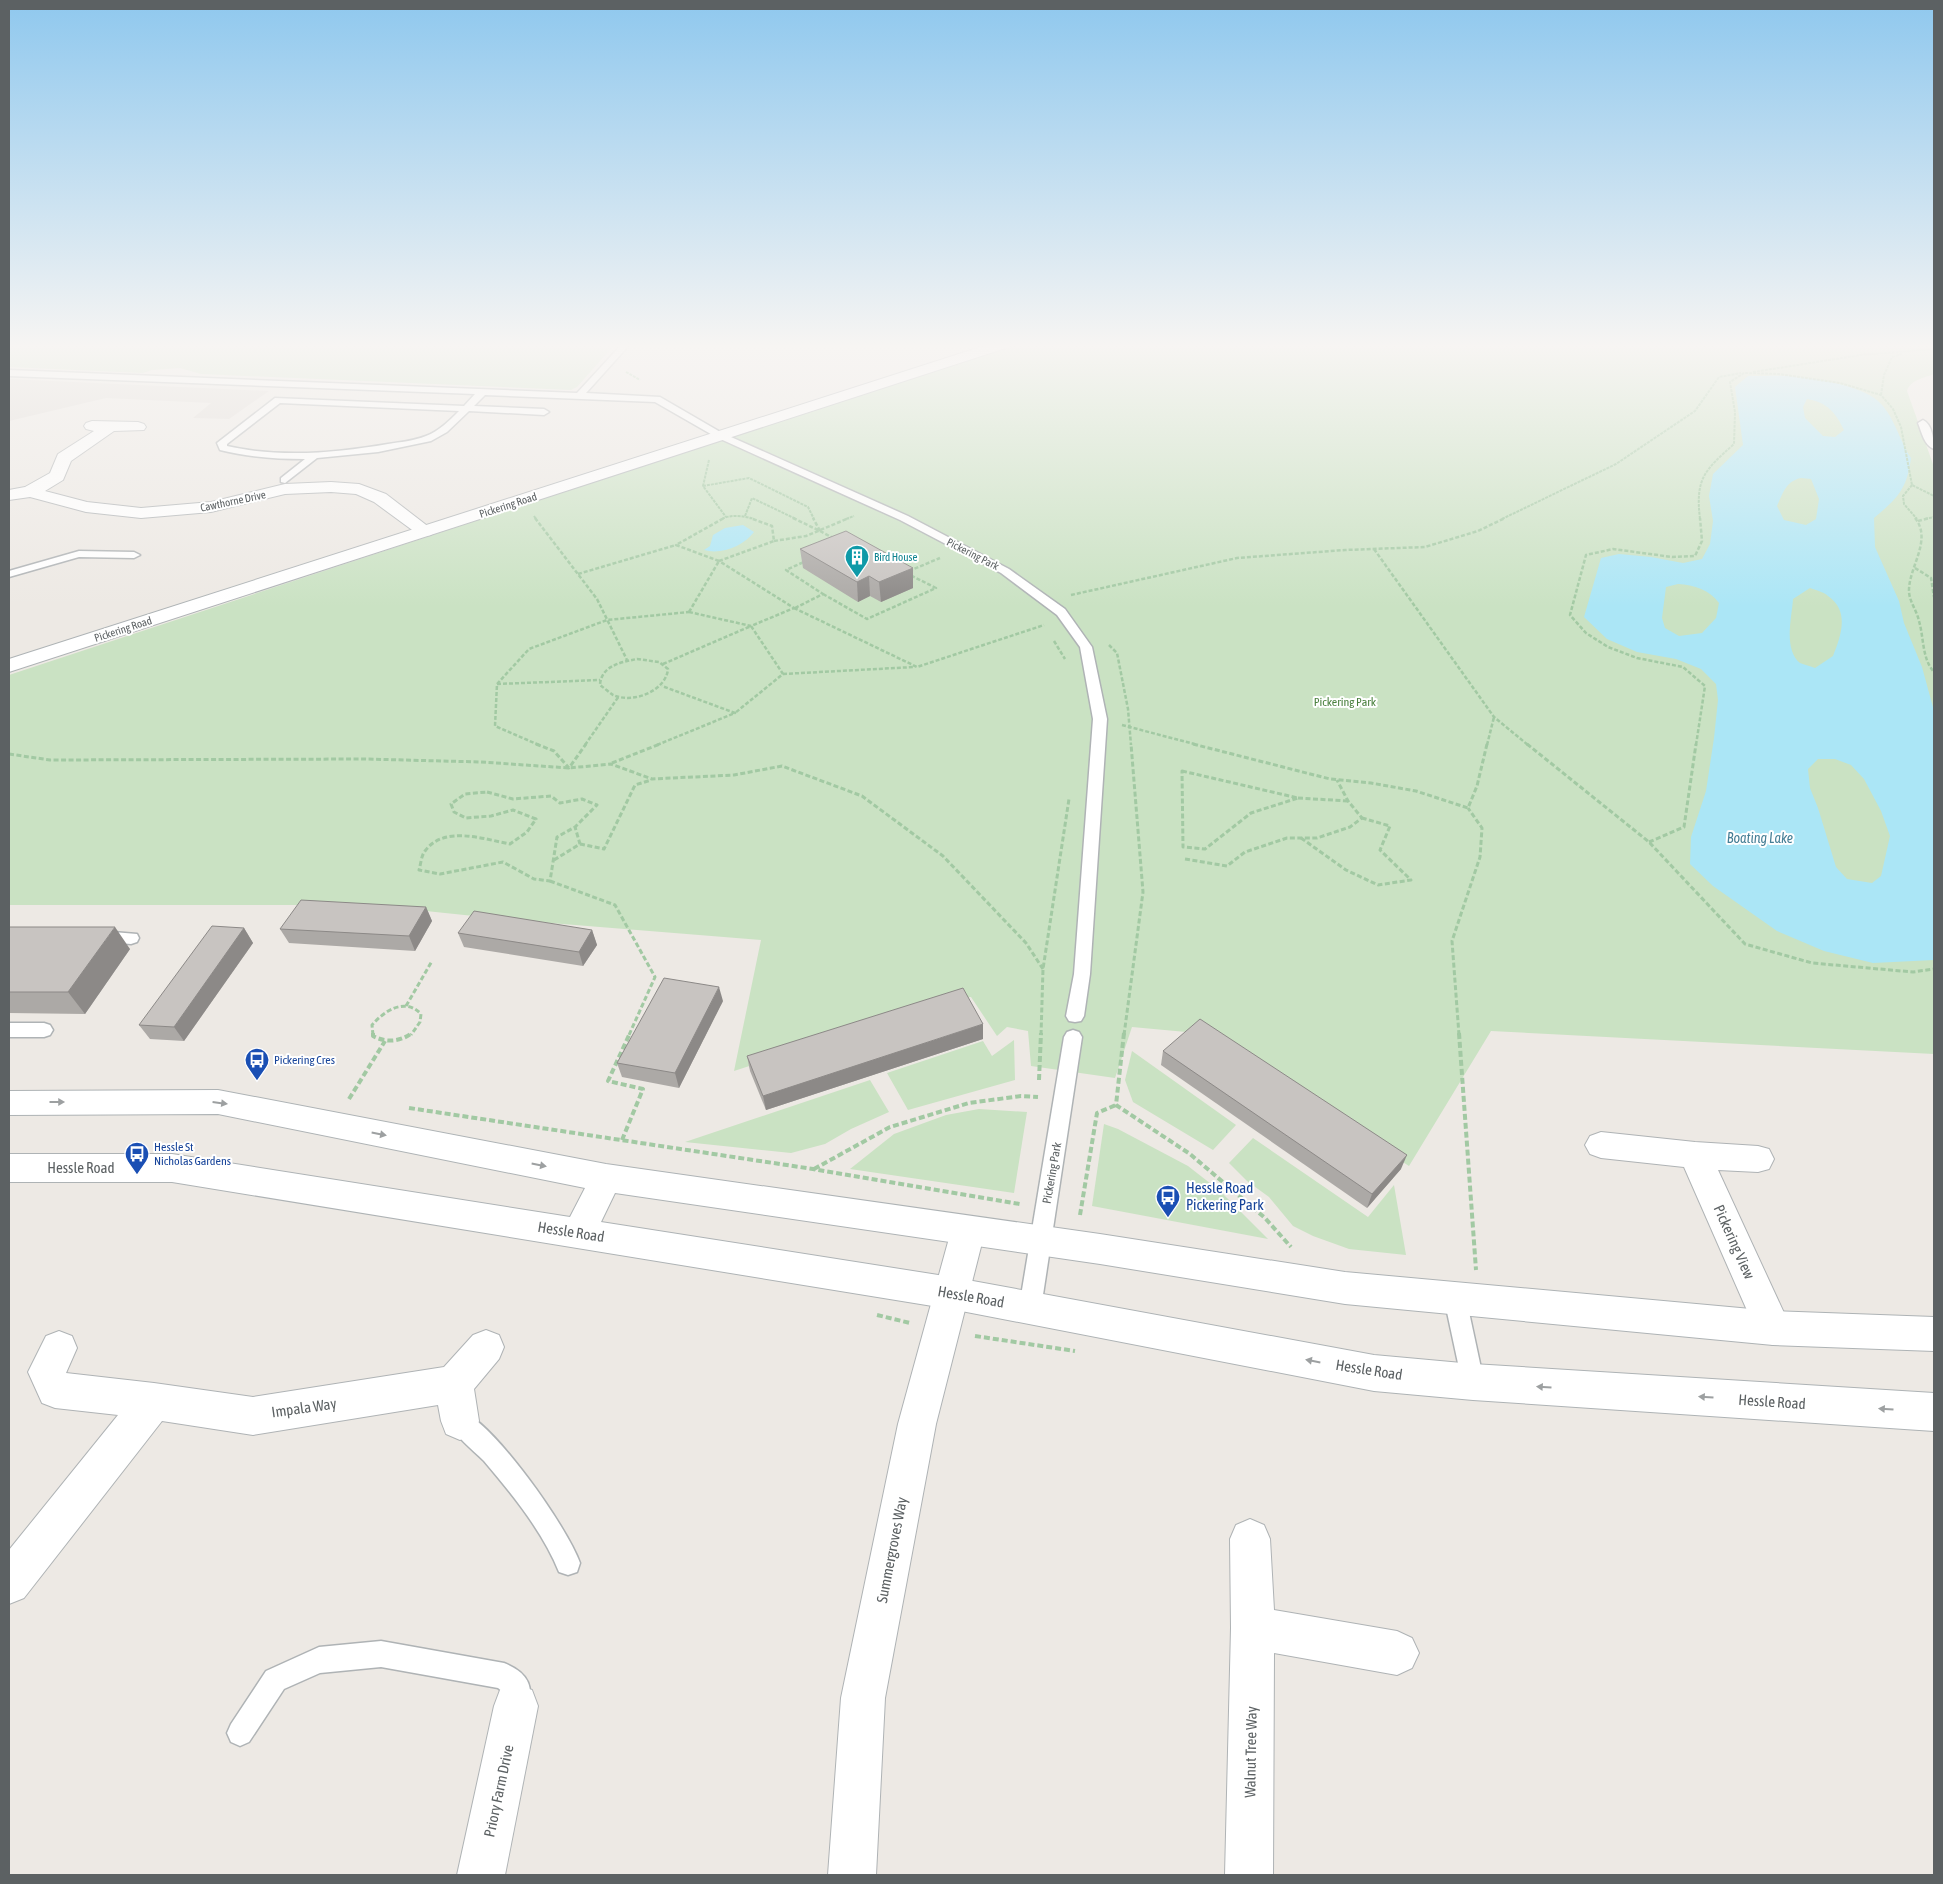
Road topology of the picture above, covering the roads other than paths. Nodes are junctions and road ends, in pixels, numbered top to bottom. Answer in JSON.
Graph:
{"nodes":[{"id":1,"x":104,"y":431,"type":"edge"},
{"id":2,"x":238,"y":431,"type":"edge"},
{"id":3,"x":442,"y":431,"type":"edge"},
{"id":4,"x":712,"y":431,"type":"edge"},
{"id":5,"x":732,"y":431,"type":"edge"},
{"id":6,"x":1926,"y":431,"type":"edge"},
{"id":7,"x":719,"y":435,"type":"junction"},
{"id":8,"x":1934,"y":446,"type":"edge"},
{"id":9,"x":314,"y":456,"type":"junction"},
{"id":10,"x":284,"y":480,"type":"dead end"},
{"id":11,"x":30,"y":492,"type":"junction"},
{"id":12,"x":9,"y":494,"type":"edge"},
{"id":13,"x":425,"y":531,"type":"junction"},
{"id":14,"x":134,"y":555,"type":"dead end"},
{"id":15,"x":9,"y":574,"type":"edge"},
{"id":16,"x":11,"y":662,"type":"edge"},
{"id":17,"x":84,"y":937,"type":"edge"},
{"id":18,"x":131,"y":938,"type":"dead end"},
{"id":19,"x":1076,"y":1016,"type":"dead end"},
{"id":20,"x":9,"y":1030,"type":"edge"},
{"id":21,"x":44,"y":1030,"type":"dead end"},
{"id":22,"x":1074,"y":1037,"type":"dead end"},
{"id":23,"x":9,"y":1102,"type":"edge"},
{"id":24,"x":1602,"y":1145,"type":"dead end"},
{"id":25,"x":1695,"y":1155,"type":"junction"},
{"id":26,"x":1758,"y":1159,"type":"dead end"},
{"id":27,"x":9,"y":1168,"type":"edge"},
{"id":28,"x":606,"y":1178,"type":"junction"},
{"id":29,"x":968,"y":1231,"type":"junction"},
{"id":30,"x":579,"y":1233,"type":"junction"},
{"id":31,"x":1040,"y":1242,"type":"junction"},
{"id":32,"x":1466,"y":1287,"type":"junction"},
{"id":33,"x":951,"y":1293,"type":"junction"},
{"id":34,"x":1030,"y":1308,"type":"junction"},
{"id":35,"x":1773,"y":1328,"type":"junction"},
{"id":36,"x":1934,"y":1334,"type":"edge"},
{"id":37,"x":486,"y":1347,"type":"dead end"},
{"id":38,"x":59,"y":1348,"type":"dead end"},
{"id":39,"x":1473,"y":1382,"type":"junction"},
{"id":40,"x":154,"y":1401,"type":"junction"},
{"id":41,"x":457,"y":1402,"type":"junction"},
{"id":42,"x":1934,"y":1412,"type":"edge"},
{"id":43,"x":1250,"y":1539,"type":"dead end"},
{"id":44,"x":568,"y":1563,"type":"dead end"},
{"id":45,"x":9,"y":1583,"type":"edge"},
{"id":46,"x":1253,"y":1628,"type":"junction"},
{"id":47,"x":1397,"y":1652,"type":"dead end"},
{"id":48,"x":516,"y":1706,"type":"joint"},
{"id":49,"x":240,"y":1733,"type":"dead end"},
{"id":50,"x":481,"y":1875,"type":"edge"},
{"id":51,"x":852,"y":1875,"type":"edge"},
{"id":52,"x":1249,"y":1875,"type":"edge"}],
"edges":[{"from":1,"to":11,"type":"street","name":"Cawthorne Drive"},
{"from":2,"to":9,"type":"lane"},
{"from":3,"to":9,"type":"lane"},
{"from":4,"to":7,"type":"lane","name":"Pickering Park"},
{"from":5,"to":7,"type":"street","name":"Pickering Road"},
{"from":6,"to":8,"type":"lane"},
{"from":7,"to":13,"type":"street","name":"Pickering Road"},
{"from":7,"to":19,"type":"lane","name":"Pickering Park"},
{"from":9,"to":10,"type":"lane"},
{"from":11,"to":12,"type":"street","name":"Cawthorne Drive"},
{"from":11,"to":13,"type":"street","name":"Cawthorne Drive"},
{"from":13,"to":16,"type":"street","name":"Pickering Road"},
{"from":14,"to":15,"type":"lane"},
{"from":17,"to":18,"type":"lane"},
{"from":20,"to":21,"type":"lane"},
{"from":22,"to":31,"type":"lane","name":"Pickering Park"},
{"from":23,"to":28,"type":"street","one_way":true},
{"from":24,"to":25,"type":"street"},
{"from":25,"to":26,"type":"street"},
{"from":25,"to":35,"type":"street","name":"Pickering View"},
{"from":27,"to":30,"type":"street","name":"Hessle Road"},
{"from":28,"to":29,"type":"street"},
{"from":28,"to":30,"type":"street"},
{"from":29,"to":31,"type":"street"},
{"from":29,"to":33,"type":"street","name":"Summergroves Way"},
{"from":30,"to":33,"type":"street","name":"Hessle Road"},
{"from":31,"to":32,"type":"street"},
{"from":31,"to":34,"type":"lane","name":"Pickering Park"},
{"from":32,"to":35,"type":"street"},
{"from":32,"to":39,"type":"lane"},
{"from":33,"to":34,"type":"street","name":"Hessle Road"},
{"from":33,"to":51,"type":"street","name":"Summergroves Way"},
{"from":39,"to":34,"type":"street","name":"Hessle Road","one_way":true},
{"from":35,"to":36,"type":"street"},
{"from":37,"to":41,"type":"street"},
{"from":38,"to":40,"type":"street","name":"Impala Way"},
{"from":42,"to":39,"type":"street","name":"Hessle Road","one_way":true},
{"from":40,"to":41,"type":"street","name":"Impala Way"},
{"from":40,"to":45,"type":"street"},
{"from":41,"to":44,"type":"lane"},
{"from":43,"to":46,"type":"street","name":"Walnut Tree Way"},
{"from":46,"to":47,"type":"street"},
{"from":46,"to":52,"type":"street","name":"Walnut Tree Way"},
{"from":48,"to":49,"type":"lane"},
{"from":48,"to":50,"type":"street","name":"Priory Farm Drive"}]}
